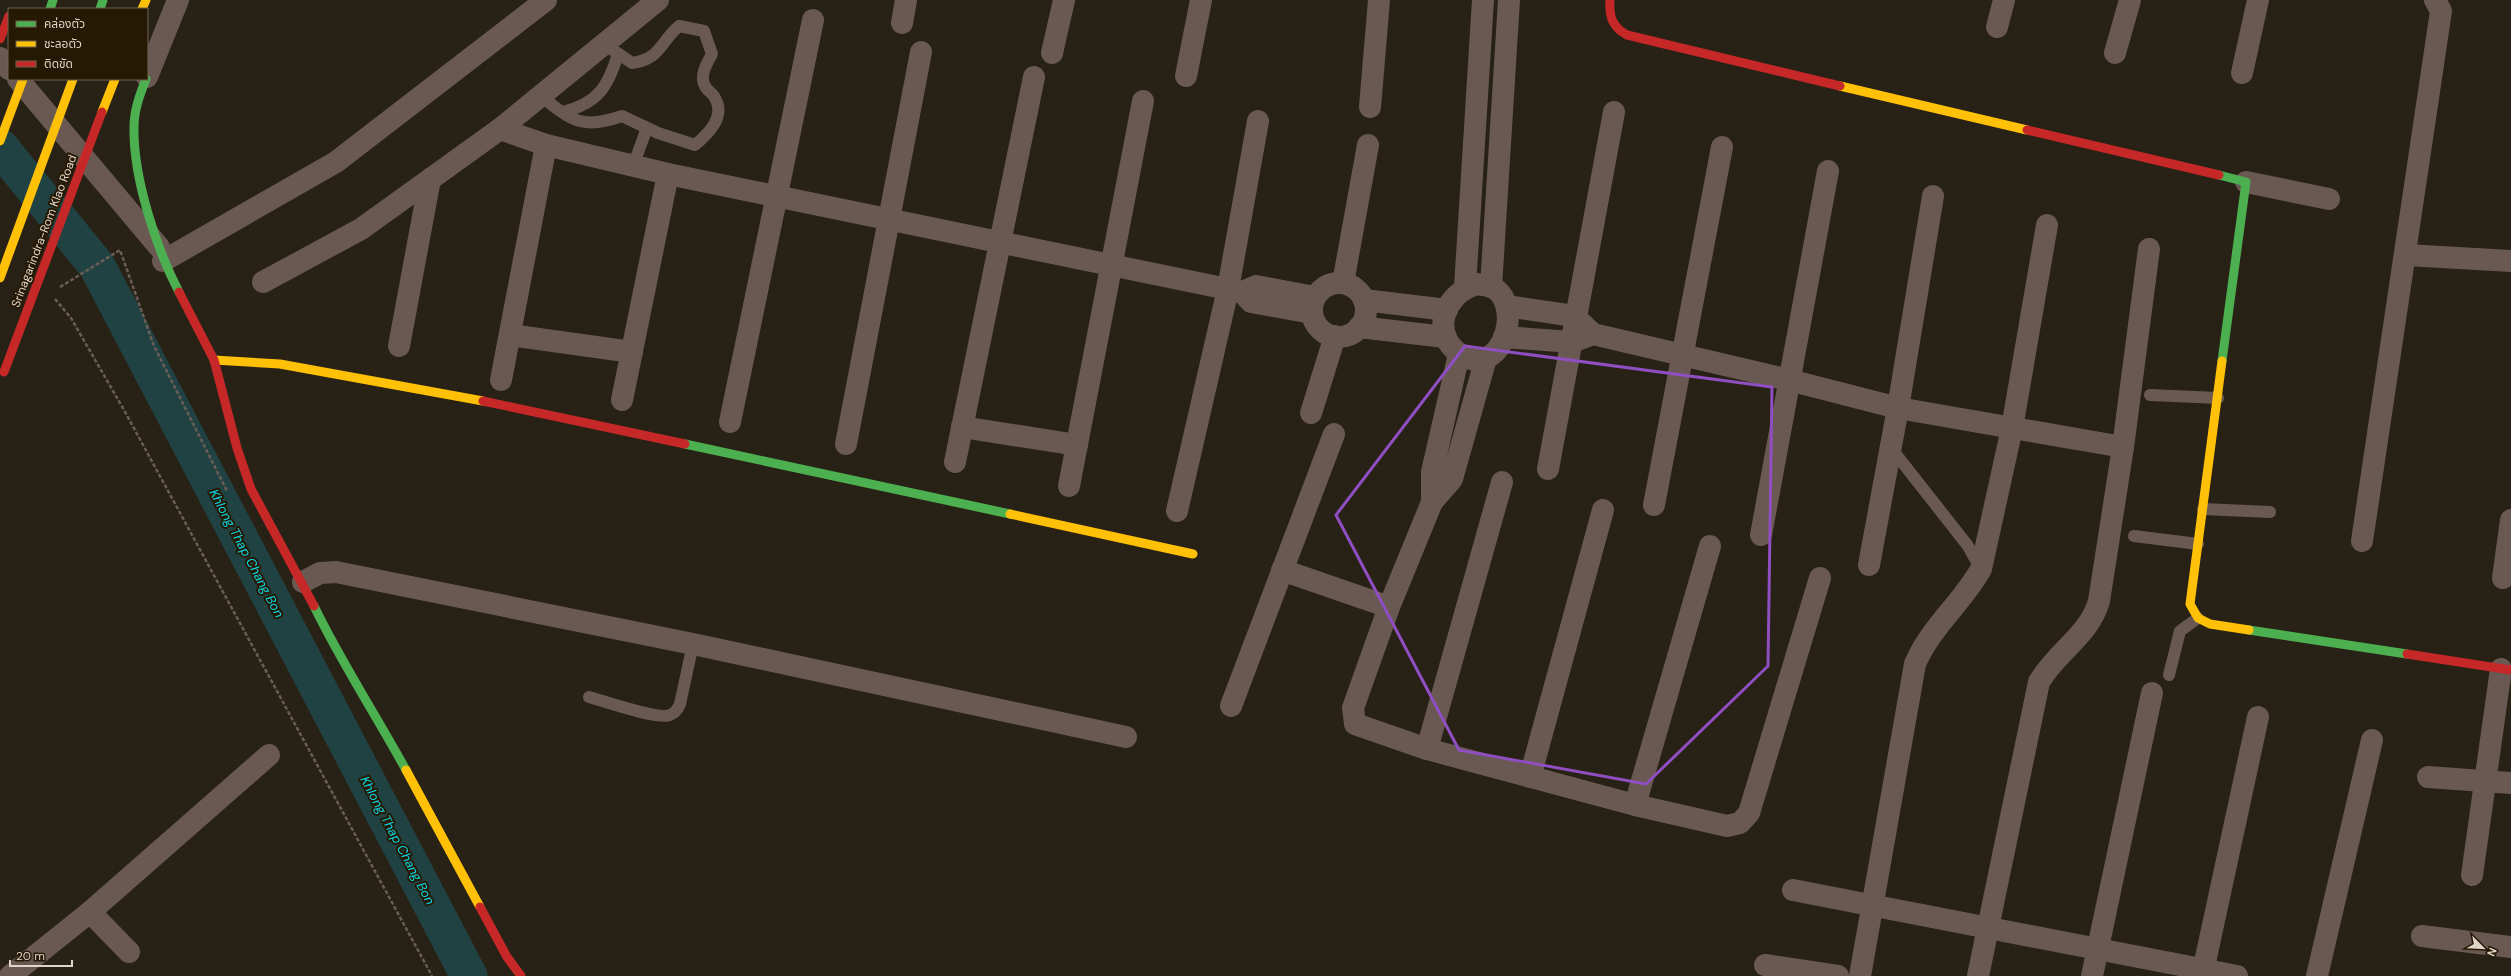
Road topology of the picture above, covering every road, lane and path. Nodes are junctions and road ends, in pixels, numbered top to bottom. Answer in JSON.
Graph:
{"nodes":[{"id":1,"x":178,"y":0,"type":"edge"},
{"id":2,"x":546,"y":0,"type":"edge"},
{"id":3,"x":658,"y":0,"type":"edge"},
{"id":4,"x":906,"y":0,"type":"edge"},
{"id":5,"x":1064,"y":0,"type":"edge"},
{"id":6,"x":1201,"y":0,"type":"edge"},
{"id":7,"x":1379,"y":0,"type":"edge"},
{"id":8,"x":1483,"y":0,"type":"edge"},
{"id":9,"x":1509,"y":0,"type":"edge"},
{"id":10,"x":1610,"y":0,"type":"edge"},
{"id":11,"x":2004,"y":0,"type":"edge"},
{"id":12,"x":2130,"y":0,"type":"edge"},
{"id":13,"x":2258,"y":0,"type":"edge"},
{"id":14,"x":2435,"y":0,"type":"edge"},
{"id":15,"x":8,"y":19,"type":"edge"},
{"id":16,"x":813,"y":20,"type":"dead end"},
{"id":17,"x":902,"y":23,"type":"dead end"},
{"id":18,"x":1997,"y":27,"type":"dead end"},
{"id":19,"x":0,"y":39,"type":"edge"},
{"id":20,"x":611,"y":49,"type":"junction"},
{"id":21,"x":921,"y":52,"type":"dead end"},
{"id":22,"x":1052,"y":53,"type":"dead end"},
{"id":23,"x":2115,"y":53,"type":"dead end"},
{"id":24,"x":0,"y":58,"type":"edge"},
{"id":25,"x":8,"y":68,"type":"edge"},
{"id":26,"x":2242,"y":73,"type":"dead end"},
{"id":27,"x":148,"y":75,"type":"edge"},
{"id":28,"x":1186,"y":76,"type":"dead end"},
{"id":29,"x":1034,"y":77,"type":"dead end"},
{"id":30,"x":19,"y":80,"type":"edge"},
{"id":31,"x":23,"y":80,"type":"edge"},
{"id":32,"x":73,"y":80,"type":"edge"},
{"id":33,"x":115,"y":80,"type":"edge"},
{"id":34,"x":146,"y":80,"type":"edge"},
{"id":35,"x":541,"y":96,"type":"junction"},
{"id":36,"x":1143,"y":101,"type":"dead end"},
{"id":37,"x":1370,"y":107,"type":"dead end"},
{"id":38,"x":563,"y":112,"type":"junction"},
{"id":39,"x":1614,"y":112,"type":"dead end"},
{"id":40,"x":1258,"y":121,"type":"dead end"},
{"id":41,"x":647,"y":128,"type":"junction"},
{"id":42,"x":500,"y":129,"type":"junction"},
{"id":43,"x":0,"y":141,"type":"edge"},
{"id":44,"x":546,"y":145,"type":"junction"},
{"id":45,"x":1368,"y":145,"type":"dead end"},
{"id":46,"x":1722,"y":147,"type":"dead end"},
{"id":47,"x":633,"y":166,"type":"junction"},
{"id":48,"x":1828,"y":171,"type":"dead end"},
{"id":49,"x":668,"y":174,"type":"junction"},
{"id":50,"x":430,"y":179,"type":"junction"},
{"id":51,"x":2246,"y":182,"type":"junction"},
{"id":52,"x":776,"y":196,"type":"junction"},
{"id":53,"x":1933,"y":196,"type":"dead end"},
{"id":54,"x":2329,"y":199,"type":"dead end"},
{"id":55,"x":889,"y":219,"type":"junction"},
{"id":56,"x":2048,"y":225,"type":"dead end"},
{"id":57,"x":1000,"y":242,"type":"junction"},
{"id":58,"x":2149,"y":249,"type":"dead end"},
{"id":59,"x":120,"y":250,"type":"dead end"},
{"id":60,"x":161,"y":254,"type":"junction"},
{"id":61,"x":2406,"y":255,"type":"junction"},
{"id":62,"x":2511,"y":261,"type":"edge"},
{"id":63,"x":1112,"y":265,"type":"junction"},
{"id":64,"x":0,"y":278,"type":"edge"},
{"id":65,"x":264,"y":282,"type":"dead end"},
{"id":66,"x":1343,"y":283,"type":"junction"},
{"id":67,"x":1465,"y":287,"type":"junction"},
{"id":68,"x":1491,"y":287,"type":"junction"},
{"id":69,"x":56,"y":289,"type":"dead end"},
{"id":70,"x":1235,"y":290,"type":"junction"},
{"id":71,"x":53,"y":298,"type":"dead end"},
{"id":72,"x":1364,"y":300,"type":"junction"},
{"id":73,"x":1313,"y":305,"type":"junction"},
{"id":74,"x":1507,"y":306,"type":"junction"},
{"id":75,"x":1447,"y":310,"type":"junction"},
{"id":76,"x":1574,"y":316,"type":"junction"},
{"id":77,"x":1359,"y":327,"type":"junction"},
{"id":78,"x":1593,"y":334,"type":"junction"},
{"id":79,"x":510,"y":336,"type":"junction"},
{"id":80,"x":1335,"y":336,"type":"junction"},
{"id":81,"x":1445,"y":337,"type":"junction"},
{"id":82,"x":1504,"y":337,"type":"junction"},
{"id":83,"x":1572,"y":342,"type":"junction"},
{"id":84,"x":399,"y":346,"type":"dead end"},
{"id":85,"x":632,"y":352,"type":"junction"},
{"id":86,"x":1459,"y":354,"type":"junction"},
{"id":87,"x":1682,"y":356,"type":"junction"},
{"id":88,"x":1486,"y":358,"type":"junction"},
{"id":89,"x":214,"y":360,"type":"junction"},
{"id":90,"x":501,"y":380,"type":"dead end"},
{"id":91,"x":1789,"y":380,"type":"junction"},
{"id":92,"x":0,"y":382,"type":"edge"},
{"id":93,"x":2150,"y":395,"type":"dead end"},
{"id":94,"x":2218,"y":398,"type":"junction"},
{"id":95,"x":622,"y":400,"type":"dead end"},
{"id":96,"x":1898,"y":408,"type":"junction"},
{"id":97,"x":1311,"y":413,"type":"dead end"},
{"id":98,"x":730,"y":422,"type":"dead end"},
{"id":99,"x":962,"y":427,"type":"junction"},
{"id":100,"x":2012,"y":428,"type":"junction"},
{"id":101,"x":1334,"y":434,"type":"dead end"},
{"id":102,"x":846,"y":444,"type":"dead end"},
{"id":103,"x":1077,"y":445,"type":"junction"},
{"id":104,"x":2123,"y":447,"type":"junction"},
{"id":105,"x":1891,"y":448,"type":"junction"},
{"id":106,"x":954,"y":462,"type":"dead end"},
{"id":107,"x":1548,"y":469,"type":"dead end"},
{"id":108,"x":1502,"y":482,"type":"dead end"},
{"id":109,"x":1069,"y":486,"type":"dead end"},
{"id":110,"x":1432,"y":502,"type":"junction"},
{"id":111,"x":1654,"y":505,"type":"dead end"},
{"id":112,"x":2203,"y":509,"type":"junction"},
{"id":113,"x":1603,"y":510,"type":"dead end"},
{"id":114,"x":1178,"y":511,"type":"dead end"},
{"id":115,"x":2270,"y":512,"type":"dead end"},
{"id":116,"x":2511,"y":523,"type":"edge"},
{"id":117,"x":1761,"y":535,"type":"dead end"},
{"id":118,"x":2134,"y":536,"type":"dead end"},
{"id":119,"x":2362,"y":541,"type":"dead end"},
{"id":120,"x":2198,"y":544,"type":"junction"},
{"id":121,"x":1710,"y":546,"type":"dead end"},
{"id":122,"x":1193,"y":554,"type":"dead end"},
{"id":123,"x":1869,"y":565,"type":"dead end"},
{"id":124,"x":1981,"y":569,"type":"junction"},
{"id":125,"x":1282,"y":570,"type":"junction"},
{"id":126,"x":1820,"y":578,"type":"dead end"},
{"id":127,"x":2503,"y":578,"type":"dead end"},
{"id":128,"x":303,"y":582,"type":"junction"},
{"id":129,"x":1389,"y":607,"type":"junction"},
{"id":130,"x":2198,"y":618,"type":"junction"},
{"id":131,"x":693,"y":644,"type":"junction"},
{"id":132,"x":2506,"y":669,"type":"edge"},
{"id":133,"x":2170,"y":675,"type":"dead end"},
{"id":134,"x":2152,"y":693,"type":"dead end"},
{"id":135,"x":589,"y":697,"type":"dead end"},
{"id":136,"x":1231,"y":706,"type":"dead end"},
{"id":137,"x":2258,"y":717,"type":"dead end"},
{"id":138,"x":1126,"y":737,"type":"dead end"},
{"id":139,"x":2372,"y":740,"type":"dead end"},
{"id":140,"x":1427,"y":749,"type":"junction"},
{"id":141,"x":269,"y":755,"type":"dead end"},
{"id":142,"x":1530,"y":777,"type":"junction"},
{"id":143,"x":2428,"y":777,"type":"dead end"},
{"id":144,"x":2486,"y":780,"type":"junction"},
{"id":145,"x":2511,"y":783,"type":"edge"},
{"id":146,"x":1635,"y":805,"type":"junction"},
{"id":147,"x":2472,"y":876,"type":"dead end"},
{"id":148,"x":1793,"y":890,"type":"dead end"},
{"id":149,"x":1872,"y":906,"type":"junction"},
{"id":150,"x":90,"y":912,"type":"junction"},
{"id":151,"x":1987,"y":928,"type":"junction"},
{"id":152,"x":2422,"y":936,"type":"dead end"},
{"id":153,"x":2511,"y":947,"type":"edge"},
{"id":154,"x":2098,"y":949,"type":"junction"},
{"id":155,"x":129,"y":952,"type":"dead end"},
{"id":156,"x":1765,"y":965,"type":"dead end"},
{"id":157,"x":2202,"y":973,"type":"edge"},
{"id":158,"x":10,"y":976,"type":"edge"},
{"id":159,"x":432,"y":976,"type":"edge"},
{"id":160,"x":521,"y":976,"type":"edge"},
{"id":161,"x":1838,"y":976,"type":"edge"},
{"id":162,"x":1860,"y":976,"type":"edge"},
{"id":163,"x":1978,"y":976,"type":"edge"},
{"id":164,"x":2092,"y":976,"type":"edge"},
{"id":165,"x":2237,"y":976,"type":"edge"},
{"id":166,"x":2317,"y":976,"type":"edge"}],
"edges":[{"from":1,"to":27,"type":"street"},
{"from":2,"to":60,"type":"street"},
{"from":3,"to":20,"type":"street"},
{"from":4,"to":17,"type":"street"},
{"from":5,"to":22,"type":"street"},
{"from":6,"to":28,"type":"street"},
{"from":7,"to":37,"type":"street"},
{"from":8,"to":67,"type":"street"},
{"from":9,"to":68,"type":"street"},
{"from":10,"to":51,"type":"street"},
{"from":11,"to":18,"type":"street"},
{"from":12,"to":23,"type":"street"},
{"from":13,"to":26,"type":"street"},
{"from":14,"to":61,"type":"street"},
{"from":15,"to":19,"type":"street"},
{"from":16,"to":52,"type":"street"},
{"from":20,"to":35,"type":"street"},
{"from":20,"to":38,"type":"lane"},
{"from":20,"to":41,"type":"lane"},
{"from":21,"to":55,"type":"street"},
{"from":24,"to":25,"type":"street"},
{"from":29,"to":57,"type":"street"},
{"from":30,"to":60,"type":"street"},
{"from":31,"to":43,"type":"street","bridge":true},
{"from":32,"to":64,"type":"street","name":"Srinagarindra-Rom Klao Road","bridge":true},
{"from":33,"to":92,"type":"street","name":"Srinagarindra-Rom Klao Road","bridge":true},
{"from":34,"to":60,"type":"street"},
{"from":35,"to":38,"type":"lane"},
{"from":35,"to":42,"type":"street"},
{"from":36,"to":63,"type":"street"},
{"from":38,"to":41,"type":"lane"},
{"from":39,"to":76,"type":"street"},
{"from":40,"to":70,"type":"street"},
{"from":41,"to":47,"type":"lane"},
{"from":42,"to":44,"type":"street"},
{"from":42,"to":50,"type":"street"},
{"from":44,"to":47,"type":"street"},
{"from":44,"to":79,"type":"street"},
{"from":45,"to":66,"type":"street"},
{"from":46,"to":87,"type":"street"},
{"from":47,"to":49,"type":"street"},
{"from":48,"to":91,"type":"street"},
{"from":49,"to":52,"type":"street"},
{"from":49,"to":85,"type":"street"},
{"from":50,"to":65,"type":"street"},
{"from":50,"to":84,"type":"street"},
{"from":51,"to":54,"type":"street"},
{"from":51,"to":94,"type":"street"},
{"from":52,"to":55,"type":"street"},
{"from":52,"to":98,"type":"street"},
{"from":53,"to":96,"type":"street"},
{"from":55,"to":57,"type":"street"},
{"from":55,"to":102,"type":"street"},
{"from":56,"to":100,"type":"street"},
{"from":57,"to":63,"type":"street"},
{"from":57,"to":99,"type":"street"},
{"from":58,"to":104,"type":"street"},
{"from":59,"to":69,"type":"path"},
{"from":60,"to":89,"type":"street"},
{"from":61,"to":62,"type":"street"},
{"from":61,"to":119,"type":"street"},
{"from":63,"to":70,"type":"street"},
{"from":63,"to":103,"type":"street"},
{"from":66,"to":72,"type":"street"},
{"from":66,"to":73,"type":"street"},
{"from":67,"to":68,"type":"street"},
{"from":67,"to":75,"type":"street"},
{"from":68,"to":74,"type":"street"},
{"from":70,"to":73,"type":"street"},
{"from":70,"to":114,"type":"street"},
{"from":71,"to":159,"type":"path"},
{"from":72,"to":75,"type":"street"},
{"from":72,"to":77,"type":"street"},
{"from":73,"to":80,"type":"street"},
{"from":74,"to":76,"type":"street"},
{"from":74,"to":82,"type":"street"},
{"from":75,"to":81,"type":"street"},
{"from":76,"to":78,"type":"street"},
{"from":76,"to":83,"type":"street"},
{"from":77,"to":80,"type":"street"},
{"from":77,"to":81,"type":"street"},
{"from":78,"to":83,"type":"street"},
{"from":78,"to":87,"type":"street"},
{"from":79,"to":85,"type":"street"},
{"from":79,"to":90,"type":"street"},
{"from":80,"to":97,"type":"street"},
{"from":81,"to":86,"type":"street"},
{"from":82,"to":83,"type":"street"},
{"from":82,"to":88,"type":"street"},
{"from":83,"to":107,"type":"street"},
{"from":85,"to":95,"type":"street"},
{"from":86,"to":88,"type":"street"},
{"from":86,"to":110,"type":"street"},
{"from":87,"to":91,"type":"street"},
{"from":87,"to":111,"type":"street"},
{"from":88,"to":110,"type":"street"},
{"from":89,"to":122,"type":"street"},
{"from":89,"to":128,"type":"street"},
{"from":91,"to":96,"type":"street"},
{"from":91,"to":117,"type":"street"},
{"from":93,"to":94,"type":"lane"},
{"from":94,"to":112,"type":"street"},
{"from":96,"to":100,"type":"street"},
{"from":96,"to":105,"type":"street"},
{"from":99,"to":103,"type":"street"},
{"from":99,"to":106,"type":"street"},
{"from":100,"to":104,"type":"street"},
{"from":100,"to":124,"type":"street"},
{"from":101,"to":125,"type":"street"},
{"from":103,"to":109,"type":"street"},
{"from":104,"to":151,"type":"street"},
{"from":105,"to":123,"type":"street"},
{"from":105,"to":124,"type":"lane"},
{"from":108,"to":140,"type":"street"},
{"from":110,"to":129,"type":"street"},
{"from":112,"to":115,"type":"lane"},
{"from":112,"to":120,"type":"street"},
{"from":113,"to":142,"type":"street"},
{"from":116,"to":127,"type":"street"},
{"from":118,"to":120,"type":"lane"},
{"from":120,"to":130,"type":"street"},
{"from":121,"to":146,"type":"street"},
{"from":124,"to":149,"type":"street"},
{"from":125,"to":129,"type":"street"},
{"from":125,"to":136,"type":"street"},
{"from":126,"to":146,"type":"street"},
{"from":128,"to":131,"type":"street"},
{"from":128,"to":160,"type":"street"},
{"from":129,"to":140,"type":"street"},
{"from":130,"to":132,"type":"street"},
{"from":130,"to":133,"type":"lane"},
{"from":131,"to":135,"type":"lane"},
{"from":131,"to":138,"type":"street"},
{"from":132,"to":144,"type":"street"},
{"from":134,"to":154,"type":"street"},
{"from":137,"to":157,"type":"street"},
{"from":139,"to":166,"type":"street"},
{"from":140,"to":142,"type":"street"},
{"from":141,"to":150,"type":"street"},
{"from":142,"to":146,"type":"street"},
{"from":143,"to":144,"type":"street"},
{"from":144,"to":145,"type":"street"},
{"from":144,"to":147,"type":"street"},
{"from":148,"to":149,"type":"street"},
{"from":149,"to":151,"type":"street"},
{"from":149,"to":162,"type":"street"},
{"from":150,"to":155,"type":"street"},
{"from":150,"to":158,"type":"street"},
{"from":151,"to":154,"type":"street"},
{"from":151,"to":163,"type":"street"},
{"from":152,"to":153,"type":"street"},
{"from":154,"to":157,"type":"street"},
{"from":154,"to":164,"type":"street"},
{"from":156,"to":161,"type":"street"},
{"from":157,"to":165,"type":"street"}]}
